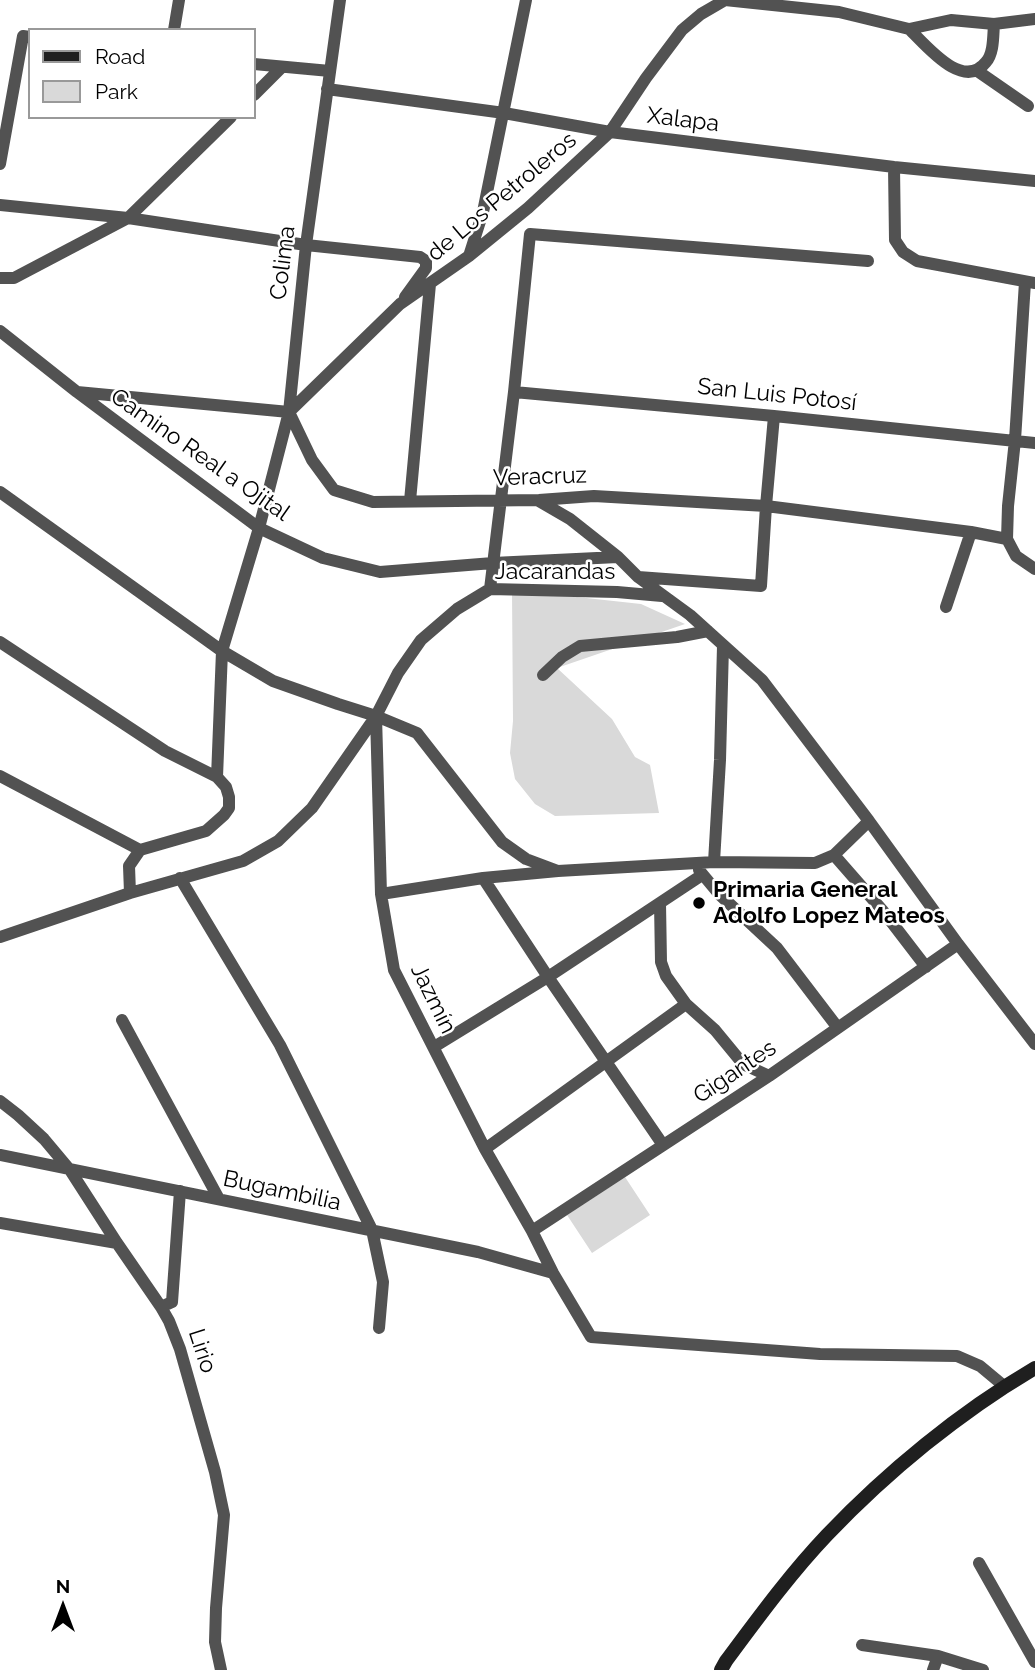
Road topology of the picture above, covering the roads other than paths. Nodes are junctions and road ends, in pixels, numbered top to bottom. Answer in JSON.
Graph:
{"nodes":[{"id":1,"x":179,"y":0,"type":"edge"},
{"id":2,"x":340,"y":0,"type":"edge"},
{"id":3,"x":526,"y":0,"type":"edge"},
{"id":4,"x":725,"y":0,"type":"edge"},
{"id":5,"x":1035,"y":19,"type":"edge"},
{"id":6,"x":994,"y":24,"type":"junction"},
{"id":7,"x":174,"y":28,"type":"edge"},
{"id":8,"x":909,"y":29,"type":"junction"},
{"id":9,"x":26,"y":36,"type":"edge"},
{"id":10,"x":256,"y":64,"type":"edge"},
{"id":11,"x":282,"y":67,"type":"junction"},
{"id":12,"x":976,"y":70,"type":"junction"},
{"id":13,"x":330,"y":71,"type":"junction"},
{"id":14,"x":327,"y":89,"type":"junction"},
{"id":15,"x":256,"y":93,"type":"edge"},
{"id":16,"x":1028,"y":106,"type":"dead end"},
{"id":17,"x":504,"y":113,"type":"junction"},
{"id":18,"x":230,"y":119,"type":"edge"},
{"id":19,"x":610,"y":132,"type":"junction"},
{"id":20,"x":0,"y":164,"type":"edge"},
{"id":21,"x":894,"y":167,"type":"junction"},
{"id":22,"x":1035,"y":181,"type":"edge"},
{"id":23,"x":0,"y":205,"type":"edge"},
{"id":24,"x":128,"y":218,"type":"junction"},
{"id":25,"x":306,"y":245,"type":"junction"},
{"id":26,"x":469,"y":256,"type":"junction"},
{"id":27,"x":868,"y":261,"type":"dead end"},
{"id":28,"x":0,"y":278,"type":"edge"},
{"id":29,"x":1030,"y":282,"type":"edge"},
{"id":30,"x":430,"y":284,"type":"junction"},
{"id":31,"x":400,"y":304,"type":"junction"},
{"id":32,"x":0,"y":331,"type":"edge"},
{"id":33,"x":77,"y":392,"type":"junction"},
{"id":34,"x":514,"y":392,"type":"junction"},
{"id":35,"x":289,"y":412,"type":"junction"},
{"id":36,"x":774,"y":416,"type":"junction"},
{"id":37,"x":1015,"y":440,"type":"junction"},
{"id":38,"x":1035,"y":443,"type":"edge"},
{"id":39,"x":0,"y":492,"type":"edge"},
{"id":40,"x":500,"y":500,"type":"junction"},
{"id":41,"x":539,"y":500,"type":"junction"},
{"id":42,"x":410,"y":502,"type":"junction"},
{"id":43,"x":766,"y":506,"type":"junction"},
{"id":44,"x":259,"y":528,"type":"junction"},
{"id":45,"x":971,"y":532,"type":"junction"},
{"id":46,"x":1007,"y":539,"type":"junction"},
{"id":47,"x":618,"y":557,"type":"junction"},
{"id":48,"x":492,"y":563,"type":"junction"},
{"id":49,"x":1035,"y":569,"type":"edge"},
{"id":50,"x":638,"y":577,"type":"junction"},
{"id":51,"x":490,"y":589,"type":"junction"},
{"id":52,"x":662,"y":596,"type":"junction"},
{"id":53,"x":946,"y":607,"type":"dead end"},
{"id":54,"x":708,"y":631,"type":"junction"},
{"id":55,"x":0,"y":642,"type":"edge"},
{"id":56,"x":723,"y":646,"type":"junction"},
{"id":57,"x":222,"y":650,"type":"junction"},
{"id":58,"x":543,"y":675,"type":"dead end"},
{"id":59,"x":376,"y":716,"type":"junction"},
{"id":60,"x":0,"y":776,"type":"edge"},
{"id":61,"x":217,"y":777,"type":"junction"},
{"id":62,"x":869,"y":821,"type":"junction"},
{"id":63,"x":139,"y":849,"type":"junction"},
{"id":64,"x":834,"y":855,"type":"junction"},
{"id":65,"x":714,"y":862,"type":"junction"},
{"id":66,"x":698,"y":869,"type":"junction"},
{"id":67,"x":558,"y":871,"type":"junction"},
{"id":68,"x":180,"y":878,"type":"junction"},
{"id":69,"x":483,"y":878,"type":"junction"},
{"id":70,"x":130,"y":893,"type":"junction"},
{"id":71,"x":381,"y":894,"type":"junction"},
{"id":72,"x":660,"y":902,"type":"junction"},
{"id":73,"x":0,"y":937,"type":"edge"},
{"id":74,"x":958,"y":944,"type":"junction"},
{"id":75,"x":926,"y":967,"type":"junction"},
{"id":76,"x":548,"y":977,"type":"junction"},
{"id":77,"x":686,"y":1004,"type":"junction"},
{"id":78,"x":122,"y":1020,"type":"dead end"},
{"id":79,"x":838,"y":1028,"type":"junction"},
{"id":80,"x":1035,"y":1044,"type":"edge"},
{"id":81,"x":434,"y":1047,"type":"junction"},
{"id":82,"x":607,"y":1063,"type":"junction"},
{"id":83,"x":769,"y":1076,"type":"junction"},
{"id":84,"x":0,"y":1101,"type":"edge"},
{"id":85,"x":663,"y":1145,"type":"junction"},
{"id":86,"x":485,"y":1149,"type":"junction"},
{"id":87,"x":0,"y":1155,"type":"edge"},
{"id":88,"x":70,"y":1170,"type":"junction"},
{"id":89,"x":180,"y":1191,"type":"junction"},
{"id":90,"x":219,"y":1199,"type":"junction"},
{"id":91,"x":0,"y":1223,"type":"edge"},
{"id":92,"x":372,"y":1230,"type":"junction"},
{"id":93,"x":532,"y":1231,"type":"junction"},
{"id":94,"x":117,"y":1243,"type":"junction"},
{"id":95,"x":553,"y":1273,"type":"junction"},
{"id":96,"x":161,"y":1307,"type":"junction"},
{"id":97,"x":379,"y":1328,"type":"dead end"},
{"id":98,"x":1035,"y":1368,"type":"edge"},
{"id":99,"x":1004,"y":1386,"type":"junction"},
{"id":100,"x":979,"y":1563,"type":"dead end"},
{"id":101,"x":862,"y":1645,"type":"dead end"},
{"id":102,"x":938,"y":1656,"type":"junction"},
{"id":103,"x":1035,"y":1662,"type":"edge"},
{"id":104,"x":221,"y":1670,"type":"edge"},
{"id":105,"x":721,"y":1670,"type":"edge"},
{"id":106,"x":933,"y":1670,"type":"edge"},
{"id":107,"x":983,"y":1670,"type":"edge"}],
"edges":[{"from":1,"to":7,"type":"street"},
{"from":2,"to":13,"type":"street","name":"Colima"},
{"from":3,"to":17,"type":"street"},
{"from":4,"to":8,"type":"street"},
{"from":4,"to":19,"type":"street","name":"de Los Petroleros"},
{"from":5,"to":6,"type":"street"},
{"from":6,"to":8,"type":"street"},
{"from":6,"to":12,"type":"street"},
{"from":8,"to":12,"type":"street"},
{"from":9,"to":20,"type":"street"},
{"from":10,"to":11,"type":"street"},
{"from":11,"to":13,"type":"street"},
{"from":11,"to":15,"type":"street"},
{"from":12,"to":16,"type":"street"},
{"from":13,"to":14,"type":"street","name":"Colima"},
{"from":14,"to":17,"type":"street","name":"Xalapa"},
{"from":14,"to":25,"type":"street","name":"Colima"},
{"from":17,"to":19,"type":"street","name":"Xalapa"},
{"from":17,"to":26,"type":"street"},
{"from":18,"to":24,"type":"street"},
{"from":19,"to":21,"type":"street","name":"Xalapa"},
{"from":19,"to":26,"type":"street","name":"de Los Petroleros"},
{"from":21,"to":22,"type":"street","name":"Xalapa"},
{"from":21,"to":29,"type":"street"},
{"from":23,"to":24,"type":"street"},
{"from":24,"to":25,"type":"street"},
{"from":24,"to":28,"type":"street"},
{"from":25,"to":31,"type":"street"},
{"from":25,"to":35,"type":"street","name":"Colima"},
{"from":26,"to":30,"type":"street","name":"de Los Petroleros"},
{"from":27,"to":34,"type":"street"},
{"from":29,"to":37,"type":"street"},
{"from":30,"to":31,"type":"street","name":"de Los Petroleros"},
{"from":30,"to":42,"type":"street"},
{"from":31,"to":35,"type":"street","name":"de Los Petroleros"},
{"from":32,"to":33,"type":"street","name":"Camino Real a Ojital"},
{"from":33,"to":35,"type":"street"},
{"from":33,"to":44,"type":"street","name":"Camino Real a Ojital"},
{"from":34,"to":36,"type":"street","name":"San Luis Potosí"},
{"from":34,"to":40,"type":"street"},
{"from":35,"to":42,"type":"street","name":"Veracruz"},
{"from":35,"to":44,"type":"street","name":"Colima"},
{"from":36,"to":37,"type":"street","name":"San Luis Potosí"},
{"from":36,"to":43,"type":"street"},
{"from":37,"to":38,"type":"street","name":"San Luis Potosí"},
{"from":37,"to":46,"type":"street"},
{"from":39,"to":57,"type":"street"},
{"from":40,"to":41,"type":"street","name":"Veracruz"},
{"from":40,"to":42,"type":"street","name":"Veracruz"},
{"from":40,"to":48,"type":"street"},
{"from":41,"to":43,"type":"street","name":"Veracruz"},
{"from":41,"to":47,"type":"street"},
{"from":43,"to":45,"type":"street","name":"Veracruz"},
{"from":43,"to":50,"type":"street"},
{"from":44,"to":48,"type":"street","name":"Camino Real a Ojital"},
{"from":44,"to":57,"type":"street","name":"Colima"},
{"from":45,"to":46,"type":"street","name":"Veracruz"},
{"from":45,"to":53,"type":"street"},
{"from":46,"to":49,"type":"street"},
{"from":47,"to":48,"type":"street","name":"Camino Real a Ojital"},
{"from":47,"to":50,"type":"street"},
{"from":48,"to":51,"type":"street"},
{"from":50,"to":52,"type":"street"},
{"from":51,"to":52,"type":"street","name":"Jacarandas"},
{"from":51,"to":59,"type":"street","name":"Jacarandas"},
{"from":52,"to":54,"type":"street","name":"Jacarandas"},
{"from":54,"to":56,"type":"street","name":"Jacarandas"},
{"from":54,"to":58,"type":"street"},
{"from":55,"to":61,"type":"street"},
{"from":56,"to":62,"type":"street","name":"Jacarandas"},
{"from":56,"to":65,"type":"street"},
{"from":57,"to":59,"type":"street"},
{"from":57,"to":61,"type":"street","name":"Colima"},
{"from":59,"to":67,"type":"street"},
{"from":59,"to":68,"type":"street","name":"Jacarandas"},
{"from":59,"to":71,"type":"street","name":"Jazmín"},
{"from":60,"to":63,"type":"street"},
{"from":61,"to":63,"type":"street"},
{"from":62,"to":64,"type":"street"},
{"from":62,"to":74,"type":"street","name":"Jacarandas"},
{"from":63,"to":70,"type":"street"},
{"from":64,"to":65,"type":"street"},
{"from":64,"to":75,"type":"street"},
{"from":65,"to":66,"type":"street"},
{"from":66,"to":67,"type":"street"},
{"from":66,"to":72,"type":"street"},
{"from":66,"to":79,"type":"street"},
{"from":67,"to":69,"type":"street"},
{"from":68,"to":70,"type":"street","name":"Jacarandas"},
{"from":68,"to":92,"type":"street"},
{"from":69,"to":71,"type":"street"},
{"from":69,"to":76,"type":"street"},
{"from":70,"to":73,"type":"street","name":"Jacarandas"},
{"from":71,"to":81,"type":"street","name":"Jazmín"},
{"from":72,"to":76,"type":"street"},
{"from":72,"to":77,"type":"street"},
{"from":74,"to":75,"type":"street","name":"Gigantes"},
{"from":74,"to":80,"type":"street","name":"Jacarandas"},
{"from":75,"to":79,"type":"street","name":"Gigantes"},
{"from":76,"to":81,"type":"street"},
{"from":76,"to":82,"type":"street"},
{"from":77,"to":82,"type":"street"},
{"from":77,"to":83,"type":"street"},
{"from":78,"to":90,"type":"street"},
{"from":79,"to":83,"type":"street","name":"Gigantes"},
{"from":81,"to":86,"type":"street","name":"Jazmín"},
{"from":82,"to":85,"type":"street"},
{"from":82,"to":86,"type":"street"},
{"from":83,"to":85,"type":"street","name":"Gigantes"},
{"from":84,"to":88,"type":"street","name":"Lirio"},
{"from":85,"to":93,"type":"street","name":"Gigantes"},
{"from":86,"to":93,"type":"street","name":"Jazmín"},
{"from":87,"to":88,"type":"street","name":"Bugambilia"},
{"from":88,"to":89,"type":"street","name":"Bugambilia"},
{"from":88,"to":94,"type":"street","name":"Lirio"},
{"from":89,"to":90,"type":"street","name":"Bugambilia"},
{"from":89,"to":96,"type":"street"},
{"from":90,"to":92,"type":"street","name":"Bugambilia"},
{"from":91,"to":94,"type":"street"},
{"from":92,"to":95,"type":"street","name":"Bugambilia"},
{"from":92,"to":97,"type":"street"},
{"from":93,"to":95,"type":"street","name":"Jazmín"},
{"from":94,"to":96,"type":"street","name":"Lirio"},
{"from":95,"to":99,"type":"street","name":"Jazmín"},
{"from":96,"to":104,"type":"street","name":"Lirio"},
{"from":98,"to":99,"type":"main road"},
{"from":99,"to":105,"type":"main road"},
{"from":100,"to":103,"type":"street"},
{"from":101,"to":102,"type":"street"},
{"from":102,"to":106,"type":"street"},
{"from":102,"to":107,"type":"street"}]}
